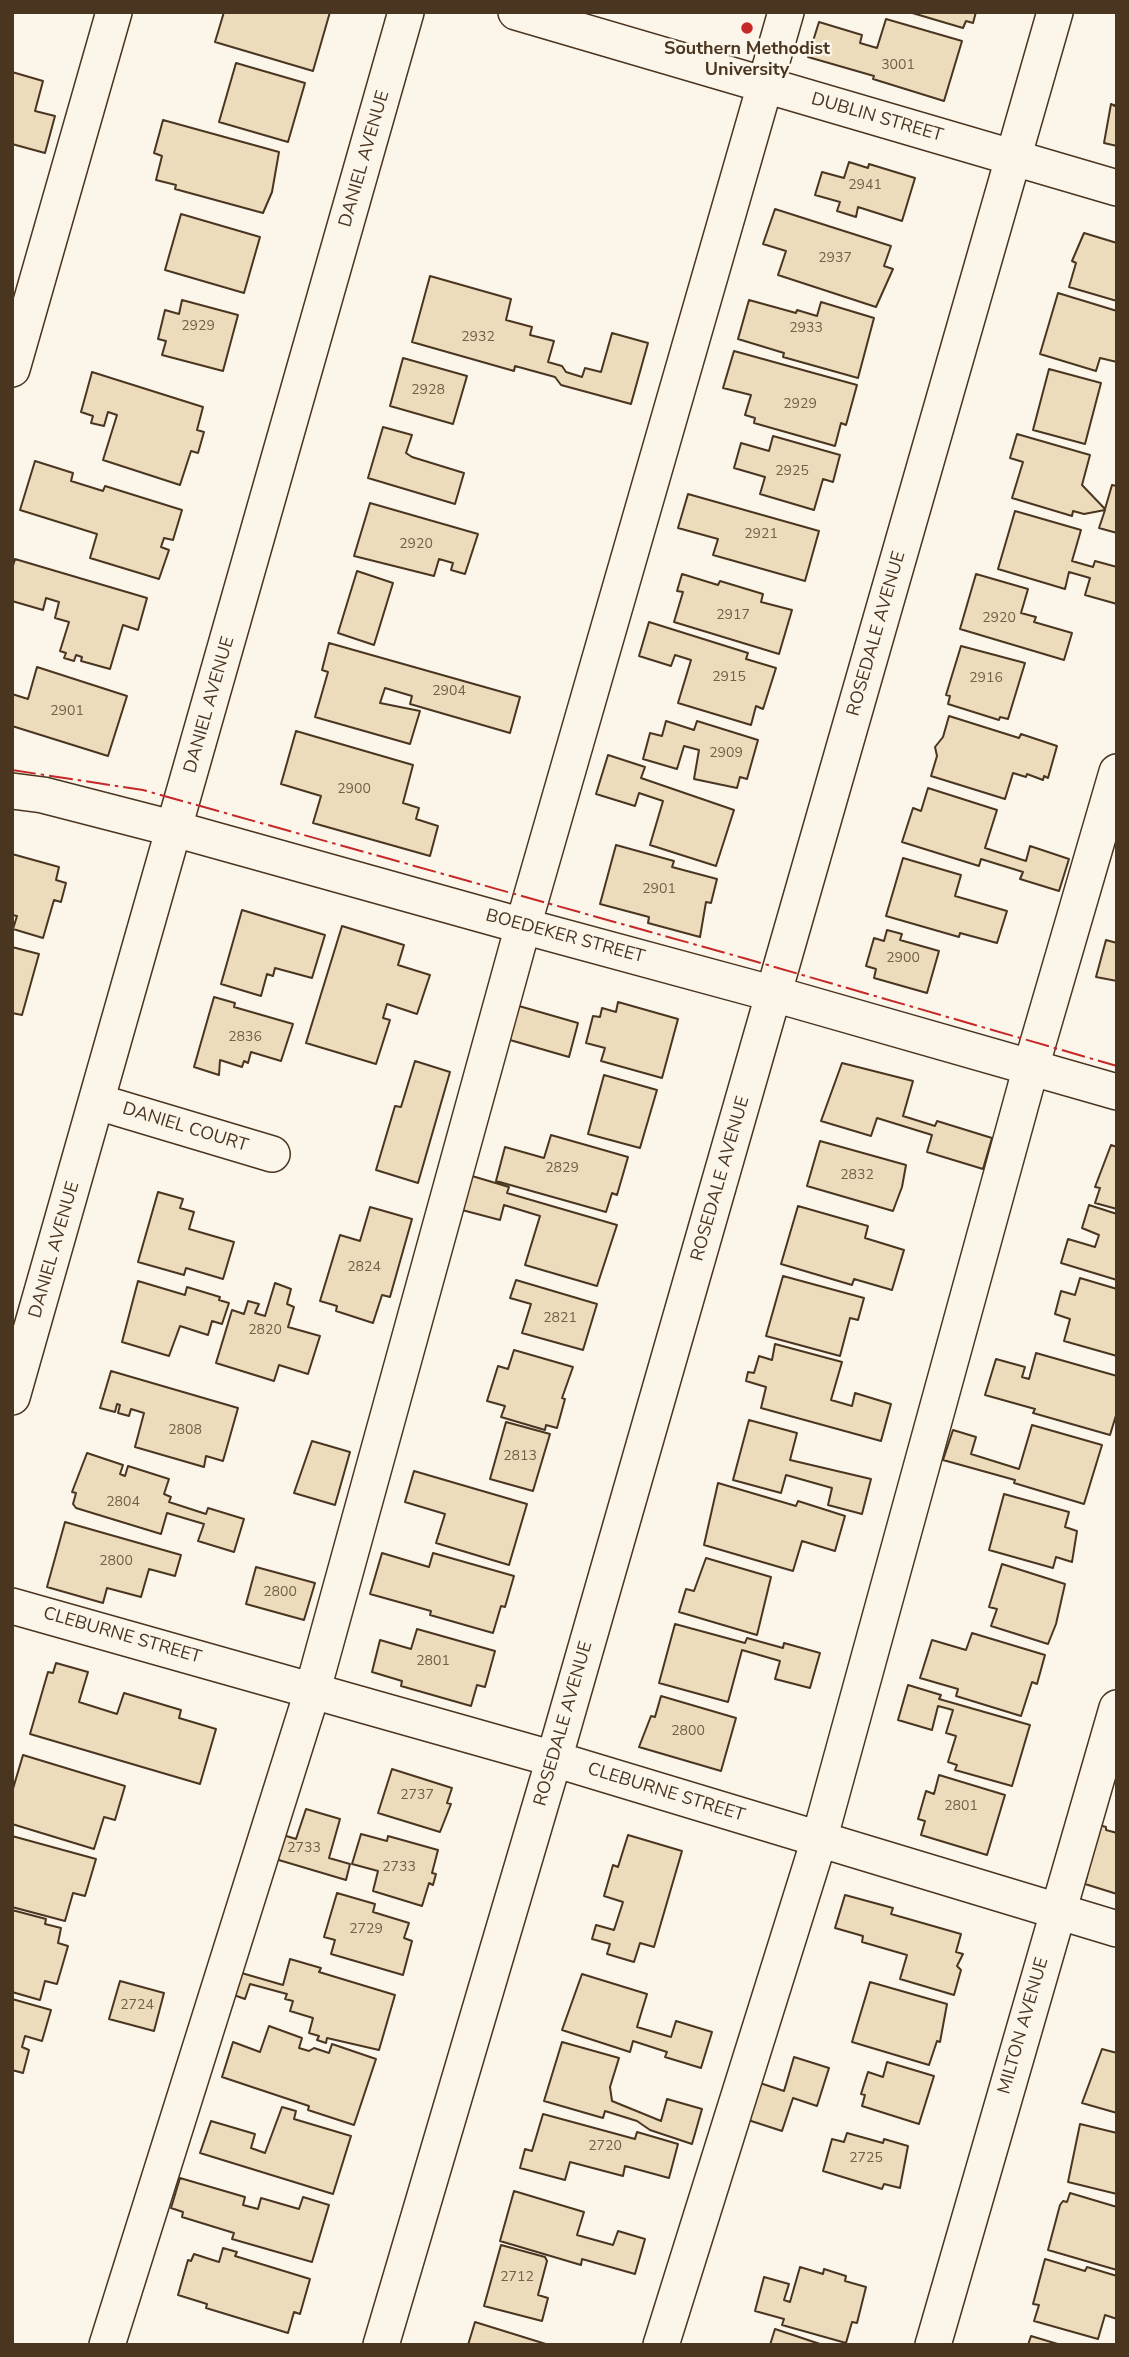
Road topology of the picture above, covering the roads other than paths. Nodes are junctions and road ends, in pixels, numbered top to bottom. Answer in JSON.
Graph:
{"nodes":[{"id":1,"x":114,"y":12,"type":"edge"},
{"id":2,"x":406,"y":12,"type":"edge"},
{"id":3,"x":516,"y":12,"type":"edge"},
{"id":4,"x":786,"y":12,"type":"edge"},
{"id":5,"x":1055,"y":12,"type":"edge"},
{"id":6,"x":764,"y":85,"type":"junction"},
{"id":7,"x":1012,"y":159,"type":"junction"},
{"id":8,"x":1117,"y":188,"type":"edge"},
{"id":9,"x":12,"y":369,"type":"edge"},
{"id":10,"x":1117,"y":772,"type":"edge"},
{"id":11,"x":12,"y":791,"type":"edge"},
{"id":12,"x":175,"y":828,"type":"junction"},
{"id":13,"x":523,"y":926,"type":"junction"},
{"id":14,"x":774,"y":994,"type":"junction"},
{"id":15,"x":1031,"y":1068,"type":"junction"},
{"id":16,"x":1117,"y":1092,"type":"edge"},
{"id":17,"x":98,"y":1102,"type":"junction"},
{"id":18,"x":272,"y":1154,"type":"dead end"},
{"id":19,"x":12,"y":1397,"type":"edge"},
{"id":20,"x":12,"y":1606,"type":"edge"},
{"id":21,"x":313,"y":1689,"type":"junction"},
{"id":22,"x":1117,"y":1707,"type":"edge"},
{"id":23,"x":554,"y":1759,"type":"junction"},
{"id":24,"x":819,"y":1840,"type":"junction"},
{"id":25,"x":1057,"y":1912,"type":"junction"},
{"id":26,"x":1117,"y":1929,"type":"edge"},
{"id":27,"x":107,"y":2345,"type":"edge"},
{"id":28,"x":382,"y":2345,"type":"edge"},
{"id":29,"x":661,"y":2345,"type":"edge"},
{"id":30,"x":933,"y":2345,"type":"edge"}],
"edges":[{"from":1,"to":9,"type":"street"},
{"from":2,"to":12,"type":"street","name":"DANIEL AVENUE"},
{"from":3,"to":6,"type":"street","name":"DUBLIN STREET"},
{"from":4,"to":6,"type":"street"},
{"from":5,"to":7,"type":"street","name":"ROSEDALE AVENUE"},
{"from":6,"to":7,"type":"street","name":"DUBLIN STREET"},
{"from":6,"to":13,"type":"street"},
{"from":7,"to":8,"type":"street","name":"DUBLIN STREET"},
{"from":7,"to":14,"type":"street","name":"ROSEDALE AVENUE"},
{"from":10,"to":15,"type":"street"},
{"from":11,"to":12,"type":"street","name":"BOEDEKER STREET"},
{"from":12,"to":13,"type":"street","name":"BOEDEKER STREET"},
{"from":12,"to":17,"type":"street","name":"DANIEL AVENUE"},
{"from":13,"to":14,"type":"street","name":"BOEDEKER STREET"},
{"from":13,"to":21,"type":"street"},
{"from":14,"to":15,"type":"street","name":"BOEDEKER STREET"},
{"from":14,"to":23,"type":"street","name":"ROSEDALE AVENUE"},
{"from":15,"to":16,"type":"street","name":"BOEDEKER STREET"},
{"from":15,"to":24,"type":"street"},
{"from":17,"to":18,"type":"street","name":"DANIEL COURT"},
{"from":17,"to":19,"type":"street","name":"DANIEL AVENUE"},
{"from":20,"to":21,"type":"street","name":"CLEBURNE STREET"},
{"from":21,"to":23,"type":"street","name":"CLEBURNE STREET"},
{"from":21,"to":27,"type":"street"},
{"from":22,"to":25,"type":"street","name":"MILTON AVENUE"},
{"from":23,"to":24,"type":"street","name":"CLEBURNE STREET"},
{"from":23,"to":28,"type":"street","name":"ROSEDALE AVENUE"},
{"from":24,"to":25,"type":"street","name":"CLEBURNE STREET"},
{"from":24,"to":29,"type":"street"},
{"from":25,"to":26,"type":"street","name":"CLEBURNE STREET"},
{"from":25,"to":30,"type":"street","name":"MILTON AVENUE"}]}
